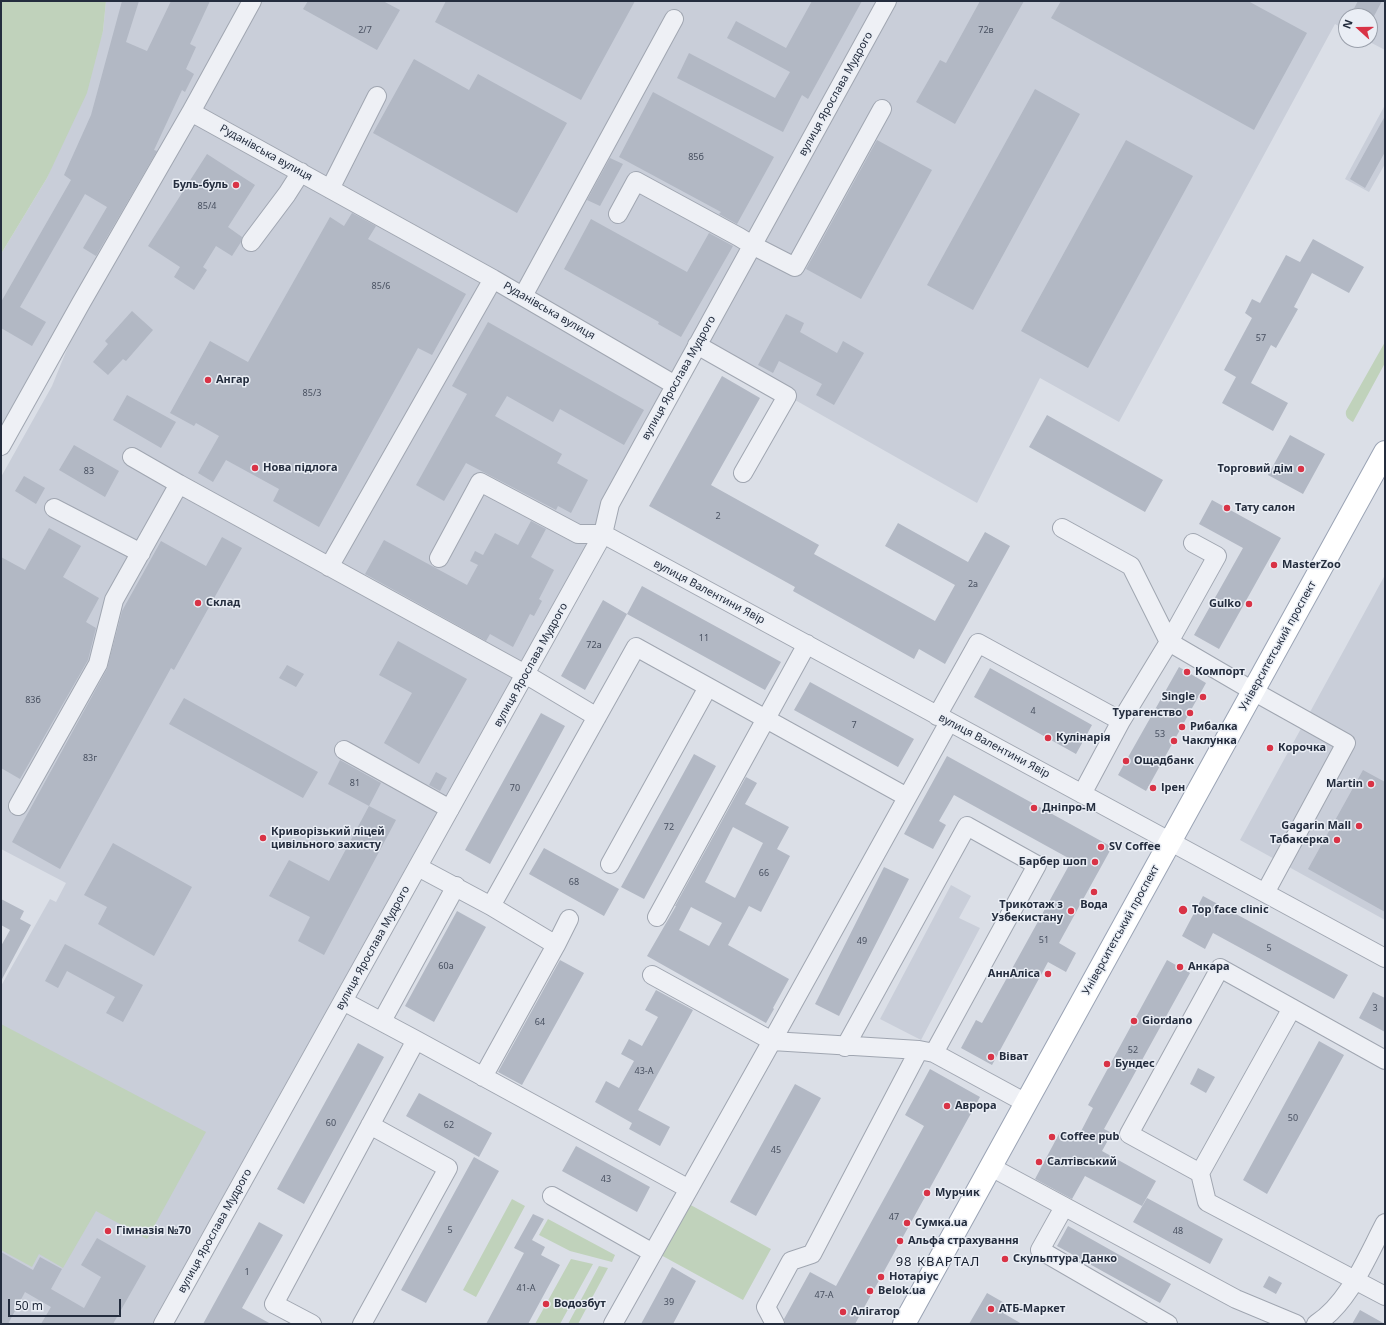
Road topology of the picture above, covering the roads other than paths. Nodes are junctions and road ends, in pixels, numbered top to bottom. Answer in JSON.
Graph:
{"nodes":[{"id":1,"x":252,"y":1,"type":"edge"},
{"id":2,"x":887,"y":1,"type":"edge"},
{"id":3,"x":674,"y":19,"type":"dead end"},
{"id":4,"x":377,"y":96,"type":"dead end"},
{"id":5,"x":882,"y":109,"type":"dead end"},
{"id":6,"x":191,"y":112,"type":"junction"},
{"id":7,"x":301,"y":172,"type":"junction"},
{"id":8,"x":330,"y":189,"type":"junction"},
{"id":9,"x":618,"y":214,"type":"dead end"},
{"id":10,"x":251,"y":242,"type":"dead end"},
{"id":11,"x":752,"y":246,"type":"junction"},
{"id":12,"x":493,"y":279,"type":"junction"},
{"id":13,"x":523,"y":296,"type":"junction"},
{"id":14,"x":697,"y":345,"type":"junction"},
{"id":15,"x":675,"y":385,"type":"junction"},
{"id":16,"x":1,"y":446,"type":"edge"},
{"id":17,"x":1385,"y":452,"type":"edge"},
{"id":18,"x":132,"y":457,"type":"dead end"},
{"id":19,"x":743,"y":473,"type":"dead end"},
{"id":20,"x":179,"y":484,"type":"junction"},
{"id":21,"x":54,"y":508,"type":"dead end"},
{"id":22,"x":1062,"y":528,"type":"dead end"},
{"id":23,"x":603,"y":534,"type":"junction"},
{"id":24,"x":1193,"y":543,"type":"dead end"},
{"id":25,"x":141,"y":553,"type":"junction"},
{"id":26,"x":439,"y":558,"type":"dead end"},
{"id":27,"x":329,"y":567,"type":"junction"},
{"id":28,"x":1169,"y":642,"type":"junction"},
{"id":29,"x":807,"y":644,"type":"junction"},
{"id":30,"x":525,"y":674,"type":"junction"},
{"id":31,"x":708,"y":687,"type":"junction"},
{"id":32,"x":1253,"y":691,"type":"junction"},
{"id":33,"x":597,"y":717,"type":"junction"},
{"id":34,"x":765,"y":718,"type":"junction"},
{"id":35,"x":943,"y":719,"type":"junction"},
{"id":36,"x":1121,"y":721,"type":"junction"},
{"id":37,"x":344,"y":750,"type":"dead end"},
{"id":38,"x":1082,"y":794,"type":"junction"},
{"id":39,"x":907,"y":797,"type":"junction"},
{"id":40,"x":18,"y":806,"type":"dead end"},
{"id":41,"x":450,"y":809,"type":"junction"},
{"id":42,"x":1170,"y":842,"type":"junction"},
{"id":43,"x":610,"y":864,"type":"dead end"},
{"id":44,"x":418,"y":867,"type":"junction"},
{"id":45,"x":456,"y":886,"type":"junction"},
{"id":46,"x":1265,"y":893,"type":"junction"},
{"id":47,"x":491,"y":906,"type":"junction"},
{"id":48,"x":657,"y":917,"type":"dead end"},
{"id":49,"x":569,"y":919,"type":"dead end"},
{"id":50,"x":556,"y":945,"type":"junction"},
{"id":51,"x":1385,"y":958,"type":"edge"},
{"id":52,"x":652,"y":975,"type":"dead end"},
{"id":53,"x":343,"y":1001,"type":"junction"},
{"id":54,"x":1292,"y":1008,"type":"junction"},
{"id":55,"x":382,"y":1021,"type":"junction"},
{"id":56,"x":416,"y":1040,"type":"junction"},
{"id":57,"x":772,"y":1041,"type":"junction"},
{"id":58,"x":845,"y":1047,"type":"junction"},
{"id":59,"x":926,"y":1052,"type":"junction"},
{"id":60,"x":1385,"y":1060,"type":"edge"},
{"id":61,"x":483,"y":1077,"type":"junction"},
{"id":62,"x":1026,"y":1103,"type":"junction"},
{"id":63,"x":370,"y":1125,"type":"junction"},
{"id":64,"x":991,"y":1167,"type":"junction"},
{"id":65,"x":1200,"y":1173,"type":"junction"},
{"id":66,"x":689,"y":1189,"type":"junction"},
{"id":67,"x":552,"y":1196,"type":"dead end"},
{"id":68,"x":1064,"y":1207,"type":"junction"},
{"id":69,"x":1385,"y":1223,"type":"edge"},
{"id":70,"x":653,"y":1253,"type":"junction"},
{"id":71,"x":1354,"y":1279,"type":"junction"},
{"id":72,"x":1385,"y":1296,"type":"edge"},
{"id":73,"x":164,"y":1324,"type":"edge"},
{"id":74,"x":312,"y":1324,"type":"edge"},
{"id":75,"x":362,"y":1324,"type":"edge"},
{"id":76,"x":613,"y":1324,"type":"edge"},
{"id":77,"x":775,"y":1324,"type":"edge"},
{"id":78,"x":904,"y":1324,"type":"edge"},
{"id":79,"x":1168,"y":1324,"type":"edge"},
{"id":80,"x":1296,"y":1324,"type":"edge"},
{"id":81,"x":1316,"y":1324,"type":"edge"}],
"edges":[{"from":1,"to":6,"type":"street"},
{"from":2,"to":11,"type":"street","name":"вулиця Ярослава Мудрого"},
{"from":3,"to":13,"type":"street"},
{"from":4,"to":8,"type":"street"},
{"from":5,"to":11,"type":"street"},
{"from":6,"to":7,"type":"street","name":"Руданівська вулиця"},
{"from":6,"to":16,"type":"street"},
{"from":7,"to":8,"type":"street","name":"Руданівська вулиця"},
{"from":7,"to":10,"type":"street"},
{"from":8,"to":12,"type":"street","name":"Руданівська вулиця"},
{"from":9,"to":11,"type":"street"},
{"from":11,"to":14,"type":"street","name":"вулиця Ярослава Мудрого"},
{"from":12,"to":13,"type":"street","name":"Руданівська вулиця"},
{"from":12,"to":27,"type":"street"},
{"from":13,"to":15,"type":"street","name":"Руданівська вулиця"},
{"from":14,"to":15,"type":"street","name":"вулиця Ярослава Мудрого"},
{"from":14,"to":19,"type":"street"},
{"from":15,"to":23,"type":"street","name":"вулиця Ярослава Мудрого"},
{"from":17,"to":32,"type":"main road","name":"Університетський проспект"},
{"from":18,"to":20,"type":"street"},
{"from":20,"to":25,"type":"street"},
{"from":20,"to":27,"type":"street"},
{"from":21,"to":25,"type":"street"},
{"from":22,"to":28,"type":"street"},
{"from":23,"to":26,"type":"street"},
{"from":23,"to":29,"type":"street","name":"вулиця Валентини Явір"},
{"from":23,"to":30,"type":"street","name":"вулиця Ярослава Мудрого"},
{"from":24,"to":28,"type":"street"},
{"from":25,"to":40,"type":"street"},
{"from":27,"to":30,"type":"street"},
{"from":28,"to":32,"type":"street"},
{"from":28,"to":36,"type":"street"},
{"from":29,"to":34,"type":"street"},
{"from":29,"to":35,"type":"street","name":"вулиця Валентини Явір"},
{"from":30,"to":33,"type":"street"},
{"from":30,"to":41,"type":"street","name":"вулиця Ярослава Мудрого"},
{"from":31,"to":33,"type":"street"},
{"from":31,"to":34,"type":"street"},
{"from":31,"to":43,"type":"street"},
{"from":32,"to":42,"type":"main road","name":"Університетський проспект"},
{"from":32,"to":46,"type":"street"},
{"from":33,"to":47,"type":"street"},
{"from":34,"to":39,"type":"street"},
{"from":34,"to":48,"type":"street"},
{"from":35,"to":36,"type":"street"},
{"from":35,"to":38,"type":"street","name":"вулиця Валентини Явір"},
{"from":35,"to":39,"type":"street"},
{"from":36,"to":38,"type":"street"},
{"from":37,"to":41,"type":"street"},
{"from":38,"to":42,"type":"street","name":"вулиця Валентини Явір"},
{"from":39,"to":57,"type":"street"},
{"from":41,"to":44,"type":"street","name":"вулиця Ярослава Мудрого"},
{"from":42,"to":46,"type":"street","name":"вулиця Валентини Явір"},
{"from":42,"to":62,"type":"main road","name":"Університетський проспект"},
{"from":44,"to":45,"type":"street"},
{"from":44,"to":53,"type":"street","name":"вулиця Ярослава Мудрого"},
{"from":45,"to":47,"type":"street"},
{"from":45,"to":55,"type":"street"},
{"from":46,"to":51,"type":"street","name":"вулиця Валентини Явір"},
{"from":47,"to":50,"type":"street"},
{"from":49,"to":50,"type":"street"},
{"from":50,"to":61,"type":"street"},
{"from":52,"to":57,"type":"street"},
{"from":53,"to":55,"type":"street"},
{"from":53,"to":73,"type":"street","name":"вулиця Ярослава Мудрого"},
{"from":54,"to":60,"type":"street"},
{"from":54,"to":65,"type":"street"},
{"from":54,"to":65,"type":"street"},
{"from":55,"to":56,"type":"street"},
{"from":56,"to":61,"type":"street"},
{"from":56,"to":63,"type":"street"},
{"from":57,"to":58,"type":"street"},
{"from":57,"to":66,"type":"street"},
{"from":58,"to":59,"type":"street"},
{"from":58,"to":59,"type":"street"},
{"from":59,"to":62,"type":"street"},
{"from":59,"to":77,"type":"street"},
{"from":61,"to":66,"type":"street"},
{"from":62,"to":64,"type":"main road","name":"Університетський проспект"},
{"from":63,"to":74,"type":"street"},
{"from":63,"to":75,"type":"street"},
{"from":64,"to":68,"type":"street"},
{"from":64,"to":78,"type":"main road","name":"Університетський проспект"},
{"from":65,"to":71,"type":"street"},
{"from":66,"to":70,"type":"street"},
{"from":67,"to":70,"type":"street"},
{"from":68,"to":79,"type":"street"},
{"from":68,"to":80,"type":"street"},
{"from":69,"to":71,"type":"street"},
{"from":70,"to":76,"type":"street"},
{"from":71,"to":72,"type":"street"},
{"from":71,"to":81,"type":"street"}]}
